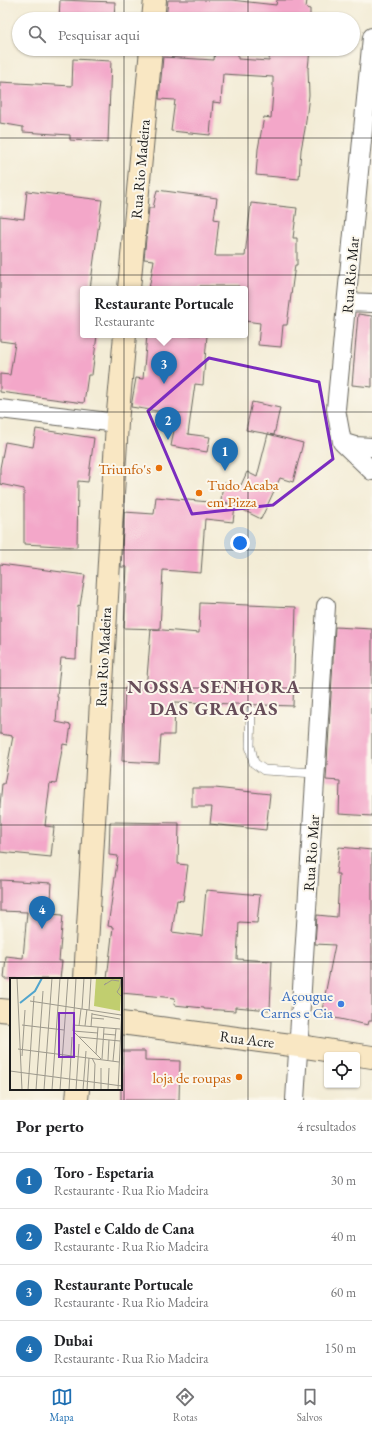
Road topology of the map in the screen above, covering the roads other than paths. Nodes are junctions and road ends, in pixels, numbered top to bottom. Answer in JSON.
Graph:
{"nodes":[{"id":1,"x":155,"y":0,"type":"edge"},
{"id":2,"x":154,"y":12,"type":"edge"},
{"id":3,"x":372,"y":36,"type":"edge"},
{"id":4,"x":150,"y":56,"type":"edge"},
{"id":5,"x":129,"y":286,"type":"edge"},
{"id":6,"x":347,"y":302,"type":"junction"},
{"id":7,"x":372,"y":303,"type":"edge"},
{"id":8,"x":125,"y":338,"type":"edge"},
{"id":9,"x":0,"y":409,"type":"edge"},
{"id":10,"x":117,"y":423,"type":"junction"},
{"id":11,"x":342,"y":442,"type":"junction"},
{"id":12,"x":372,"y":447,"type":"edge"},
{"id":13,"x":372,"y":471,"type":"edge"},
{"id":14,"x":326,"y":606,"type":"dead end"},
{"id":15,"x":251,"y":710,"type":"dead end"},
{"id":16,"x":316,"y":773,"type":"junction"},
{"id":17,"x":85,"y":978,"type":"edge"},
{"id":18,"x":0,"y":1010,"type":"edge"},
{"id":19,"x":10,"y":1011,"type":"edge"},
{"id":20,"x":122,"y":1023,"type":"edge"},
{"id":21,"x":299,"y":1046,"type":"junction"},
{"id":22,"x":372,"y":1056,"type":"edge"},
{"id":23,"x":296,"y":1100,"type":"edge"}],
"edges":[{"from":1,"to":2,"type":"street"},
{"from":3,"to":6,"type":"street","name":"Rua Rio Mar"},
{"from":4,"to":5,"type":"street","name":"Rua Rio Madeira"},
{"from":6,"to":7,"type":"street"},
{"from":6,"to":11,"type":"street","name":"Rua Rio Mar"},
{"from":8,"to":10,"type":"street","name":"Rua Rio Madeira"},
{"from":9,"to":10,"type":"street"},
{"from":10,"to":17,"type":"street","name":"Rua Rio Madeira"},
{"from":11,"to":12,"type":"street"},
{"from":11,"to":13,"type":"street"},
{"from":14,"to":16,"type":"street","name":"Rua Rio Mar"},
{"from":15,"to":16,"type":"lane"},
{"from":16,"to":21,"type":"street","name":"Rua Rio Mar"},
{"from":18,"to":19,"type":"street"},
{"from":20,"to":21,"type":"street","name":"Rua Acre"},
{"from":21,"to":22,"type":"street","name":"Rua Acre"},
{"from":21,"to":23,"type":"street","name":"Rua Rio Mar"}]}
